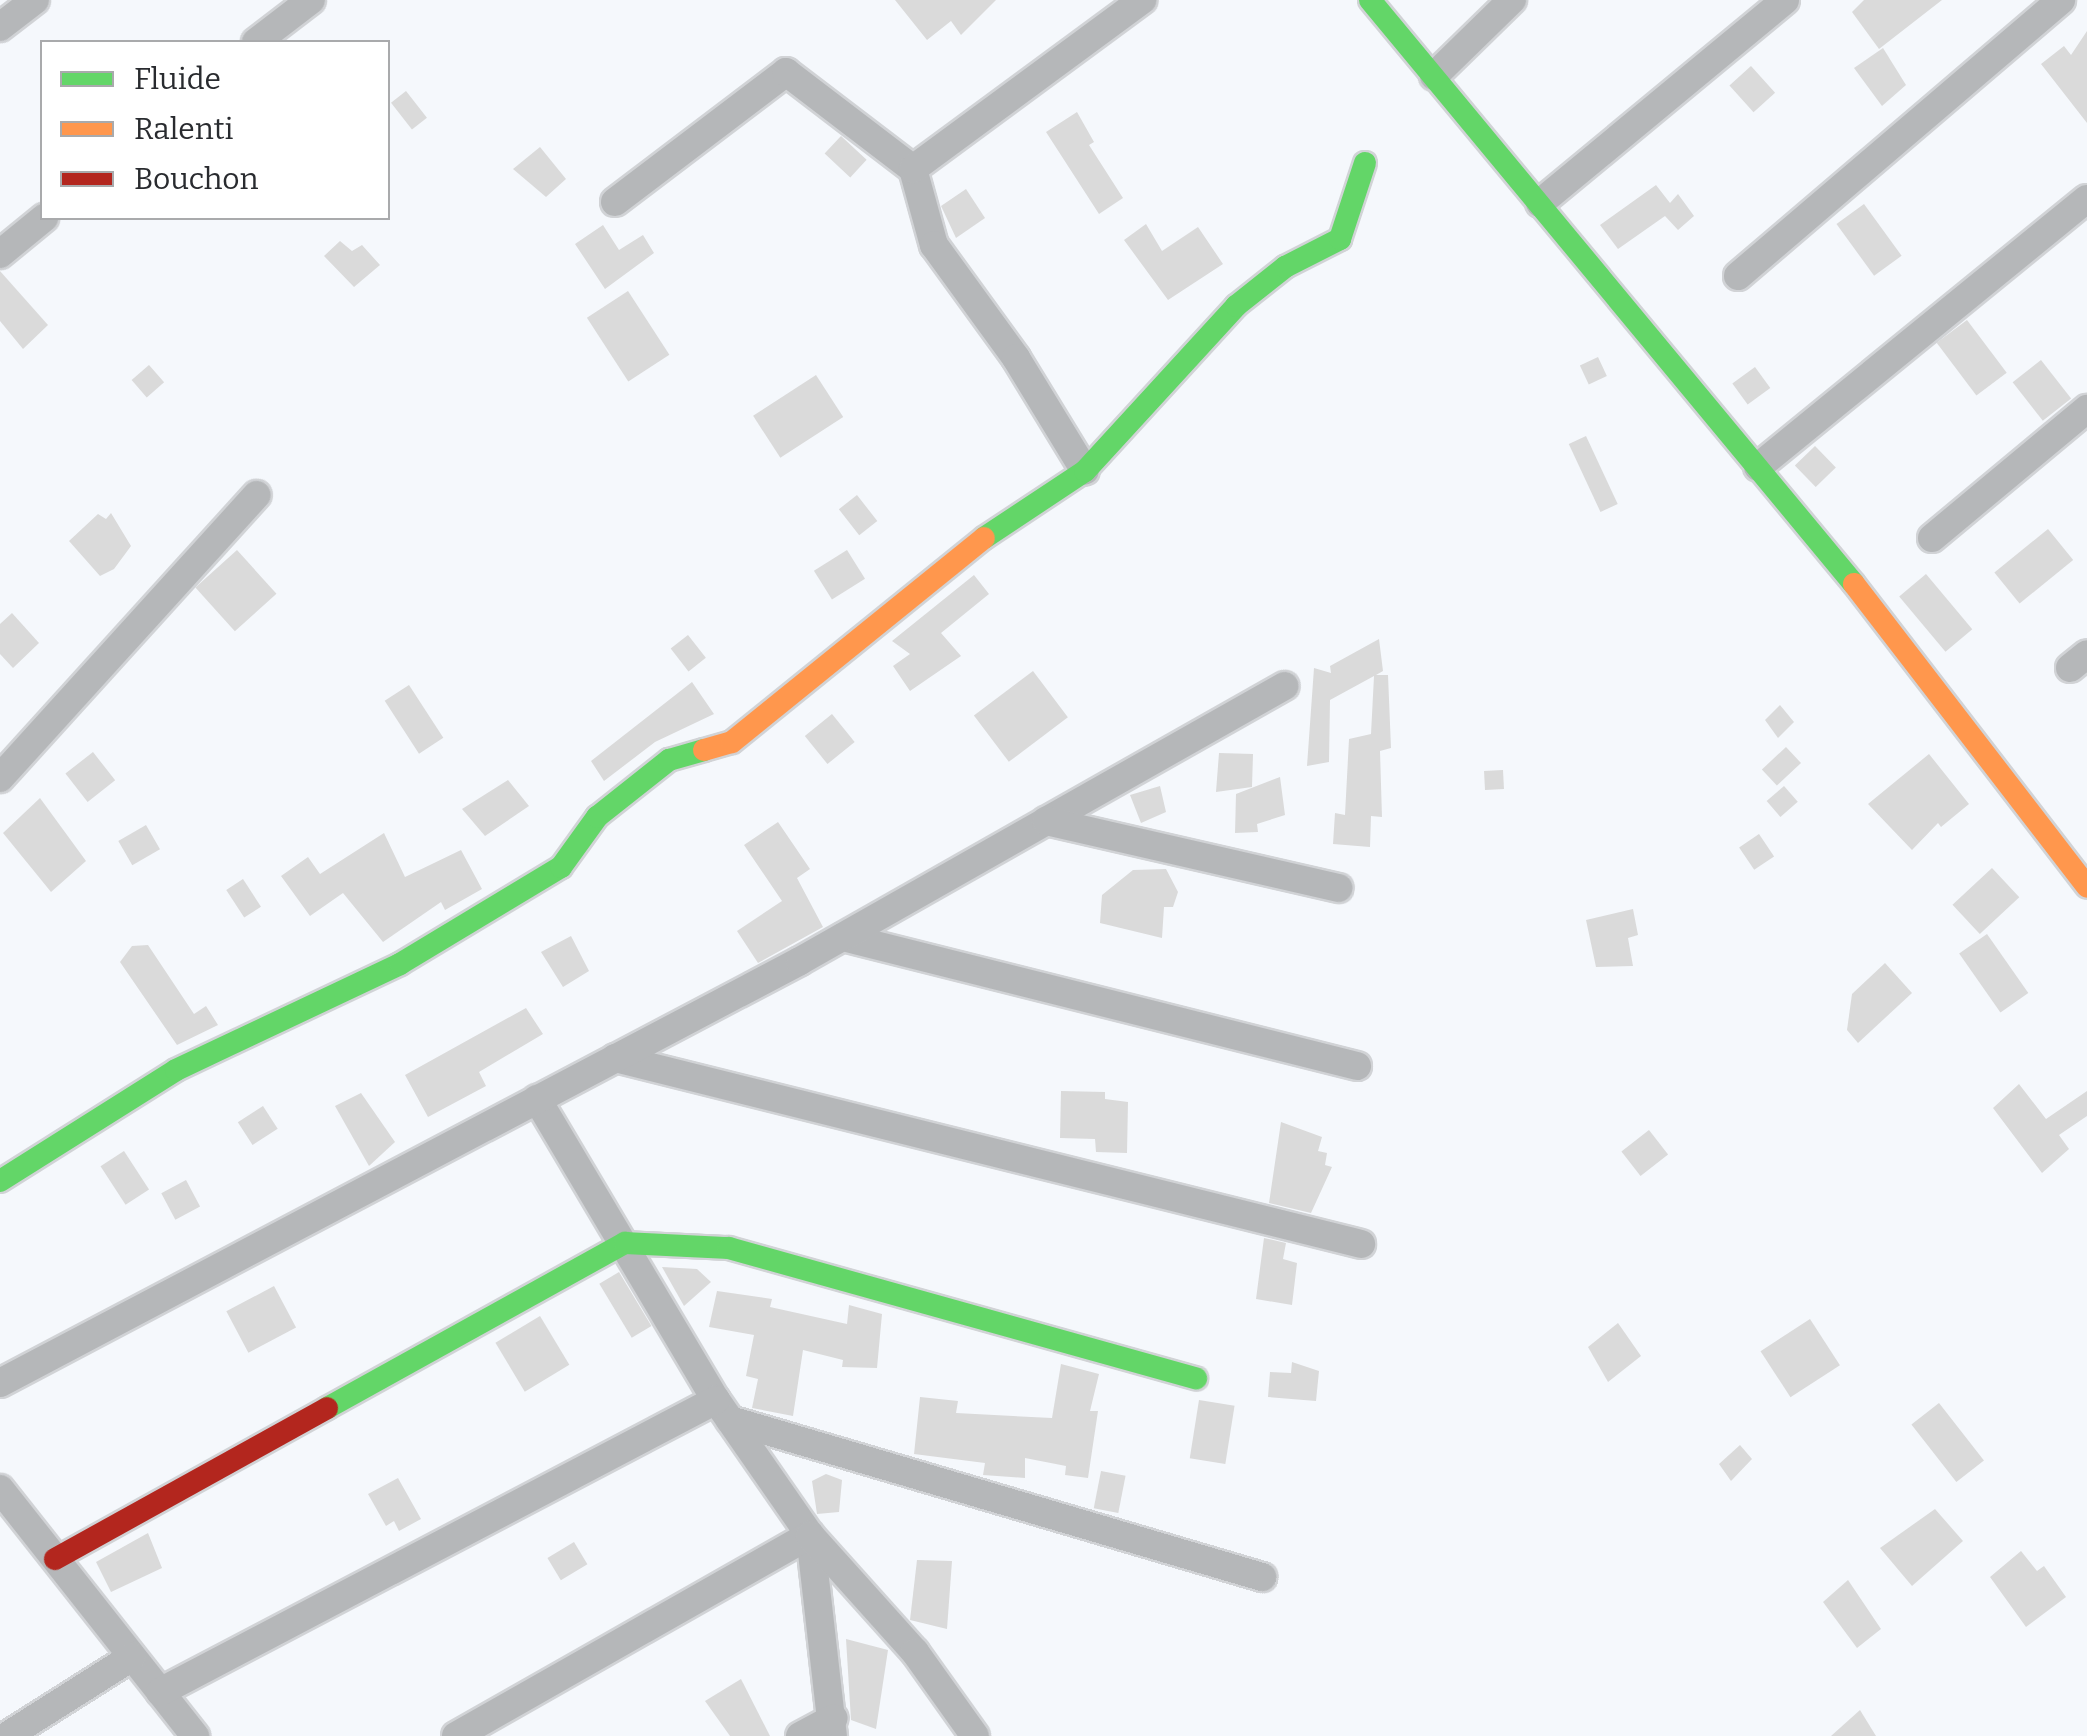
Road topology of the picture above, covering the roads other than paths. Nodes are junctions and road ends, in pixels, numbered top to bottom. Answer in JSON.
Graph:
{"nodes":[{"id":1,"x":34,"y":0,"type":"edge"},
{"id":2,"x":311,"y":0,"type":"edge"},
{"id":3,"x":1142,"y":0,"type":"edge"},
{"id":4,"x":1370,"y":0,"type":"edge"},
{"id":5,"x":1512,"y":0,"type":"edge"},
{"id":6,"x":1785,"y":0,"type":"edge"},
{"id":7,"x":2060,"y":0,"type":"edge"},
{"id":8,"x":0,"y":27,"type":"edge"},
{"id":9,"x":259,"y":40,"type":"edge"},
{"id":10,"x":1434,"y":76,"type":"junction"},
{"id":11,"x":1365,"y":164,"type":"dead end"},
{"id":12,"x":912,"y":169,"type":"junction"},
{"id":13,"x":2087,"y":198,"type":"edge"},
{"id":14,"x":615,"y":202,"type":"dead end"},
{"id":15,"x":1540,"y":203,"type":"junction"},
{"id":16,"x":42,"y":220,"type":"edge"},
{"id":17,"x":0,"y":254,"type":"edge"},
{"id":18,"x":1738,"y":276,"type":"dead end"},
{"id":19,"x":2087,"y":408,"type":"edge"},
{"id":20,"x":1758,"y":467,"type":"junction"},
{"id":21,"x":1085,"y":471,"type":"junction"},
{"id":22,"x":257,"y":495,"type":"dead end"},
{"id":23,"x":1932,"y":538,"type":"dead end"},
{"id":24,"x":1284,"y":686,"type":"dead end"},
{"id":25,"x":0,"y":778,"type":"edge"},
{"id":26,"x":1046,"y":821,"type":"junction"},
{"id":27,"x":2087,"y":887,"type":"edge"},
{"id":28,"x":1338,"y":888,"type":"dead end"},
{"id":29,"x":843,"y":937,"type":"junction"},
{"id":30,"x":615,"y":1058,"type":"junction"},
{"id":31,"x":1357,"y":1066,"type":"dead end"},
{"id":32,"x":537,"y":1098,"type":"junction"},
{"id":33,"x":0,"y":1181,"type":"edge"},
{"id":34,"x":625,"y":1244,"type":"junction"},
{"id":35,"x":1361,"y":1244,"type":"dead end"},
{"id":36,"x":1196,"y":1378,"type":"dead end"},
{"id":37,"x":0,"y":1383,"type":"edge"},
{"id":38,"x":723,"y":1410,"type":"junction"},
{"id":39,"x":3,"y":1501,"type":"edge"},
{"id":40,"x":810,"y":1535,"type":"junction"},
{"id":41,"x":55,"y":1559,"type":"junction"},
{"id":42,"x":1262,"y":1578,"type":"dead end"},
{"id":43,"x":132,"y":1657,"type":"junction"},
{"id":44,"x":160,"y":1692,"type":"junction"},
{"id":45,"x":833,"y":1727,"type":"edge"},
{"id":46,"x":7,"y":1736,"type":"edge"},
{"id":47,"x":195,"y":1736,"type":"edge"},
{"id":48,"x":456,"y":1736,"type":"edge"},
{"id":49,"x":800,"y":1736,"type":"edge"},
{"id":50,"x":974,"y":1736,"type":"edge"}],
"edges":[{"from":1,"to":8,"type":"street"},
{"from":2,"to":9,"type":"street"},
{"from":3,"to":12,"type":"street"},
{"from":4,"to":10,"type":"main road"},
{"from":5,"to":10,"type":"street"},
{"from":6,"to":15,"type":"street"},
{"from":7,"to":18,"type":"street"},
{"from":10,"to":15,"type":"main road"},
{"from":11,"to":21,"type":"main road"},
{"from":12,"to":14,"type":"street"},
{"from":12,"to":21,"type":"street"},
{"from":13,"to":20,"type":"street"},
{"from":15,"to":20,"type":"main road"},
{"from":16,"to":17,"type":"street"},
{"from":19,"to":23,"type":"street"},
{"from":20,"to":27,"type":"main road"},
{"from":21,"to":33,"type":"main road"},
{"from":22,"to":25,"type":"street"},
{"from":24,"to":26,"type":"street"},
{"from":26,"to":28,"type":"street"},
{"from":26,"to":29,"type":"street"},
{"from":29,"to":30,"type":"street"},
{"from":29,"to":31,"type":"street"},
{"from":30,"to":32,"type":"street"},
{"from":30,"to":35,"type":"street"},
{"from":32,"to":34,"type":"street"},
{"from":32,"to":37,"type":"street"},
{"from":34,"to":36,"type":"main road"},
{"from":34,"to":38,"type":"street"},
{"from":34,"to":41,"type":"main road"},
{"from":38,"to":40,"type":"street"},
{"from":38,"to":42,"type":"street"},
{"from":38,"to":44,"type":"street"},
{"from":39,"to":41,"type":"street"},
{"from":40,"to":45,"type":"street"},
{"from":40,"to":48,"type":"street"},
{"from":40,"to":50,"type":"street"},
{"from":41,"to":43,"type":"street"},
{"from":43,"to":44,"type":"street"},
{"from":43,"to":46,"type":"street"},
{"from":44,"to":47,"type":"street"},
{"from":45,"to":49,"type":"street"}]}
